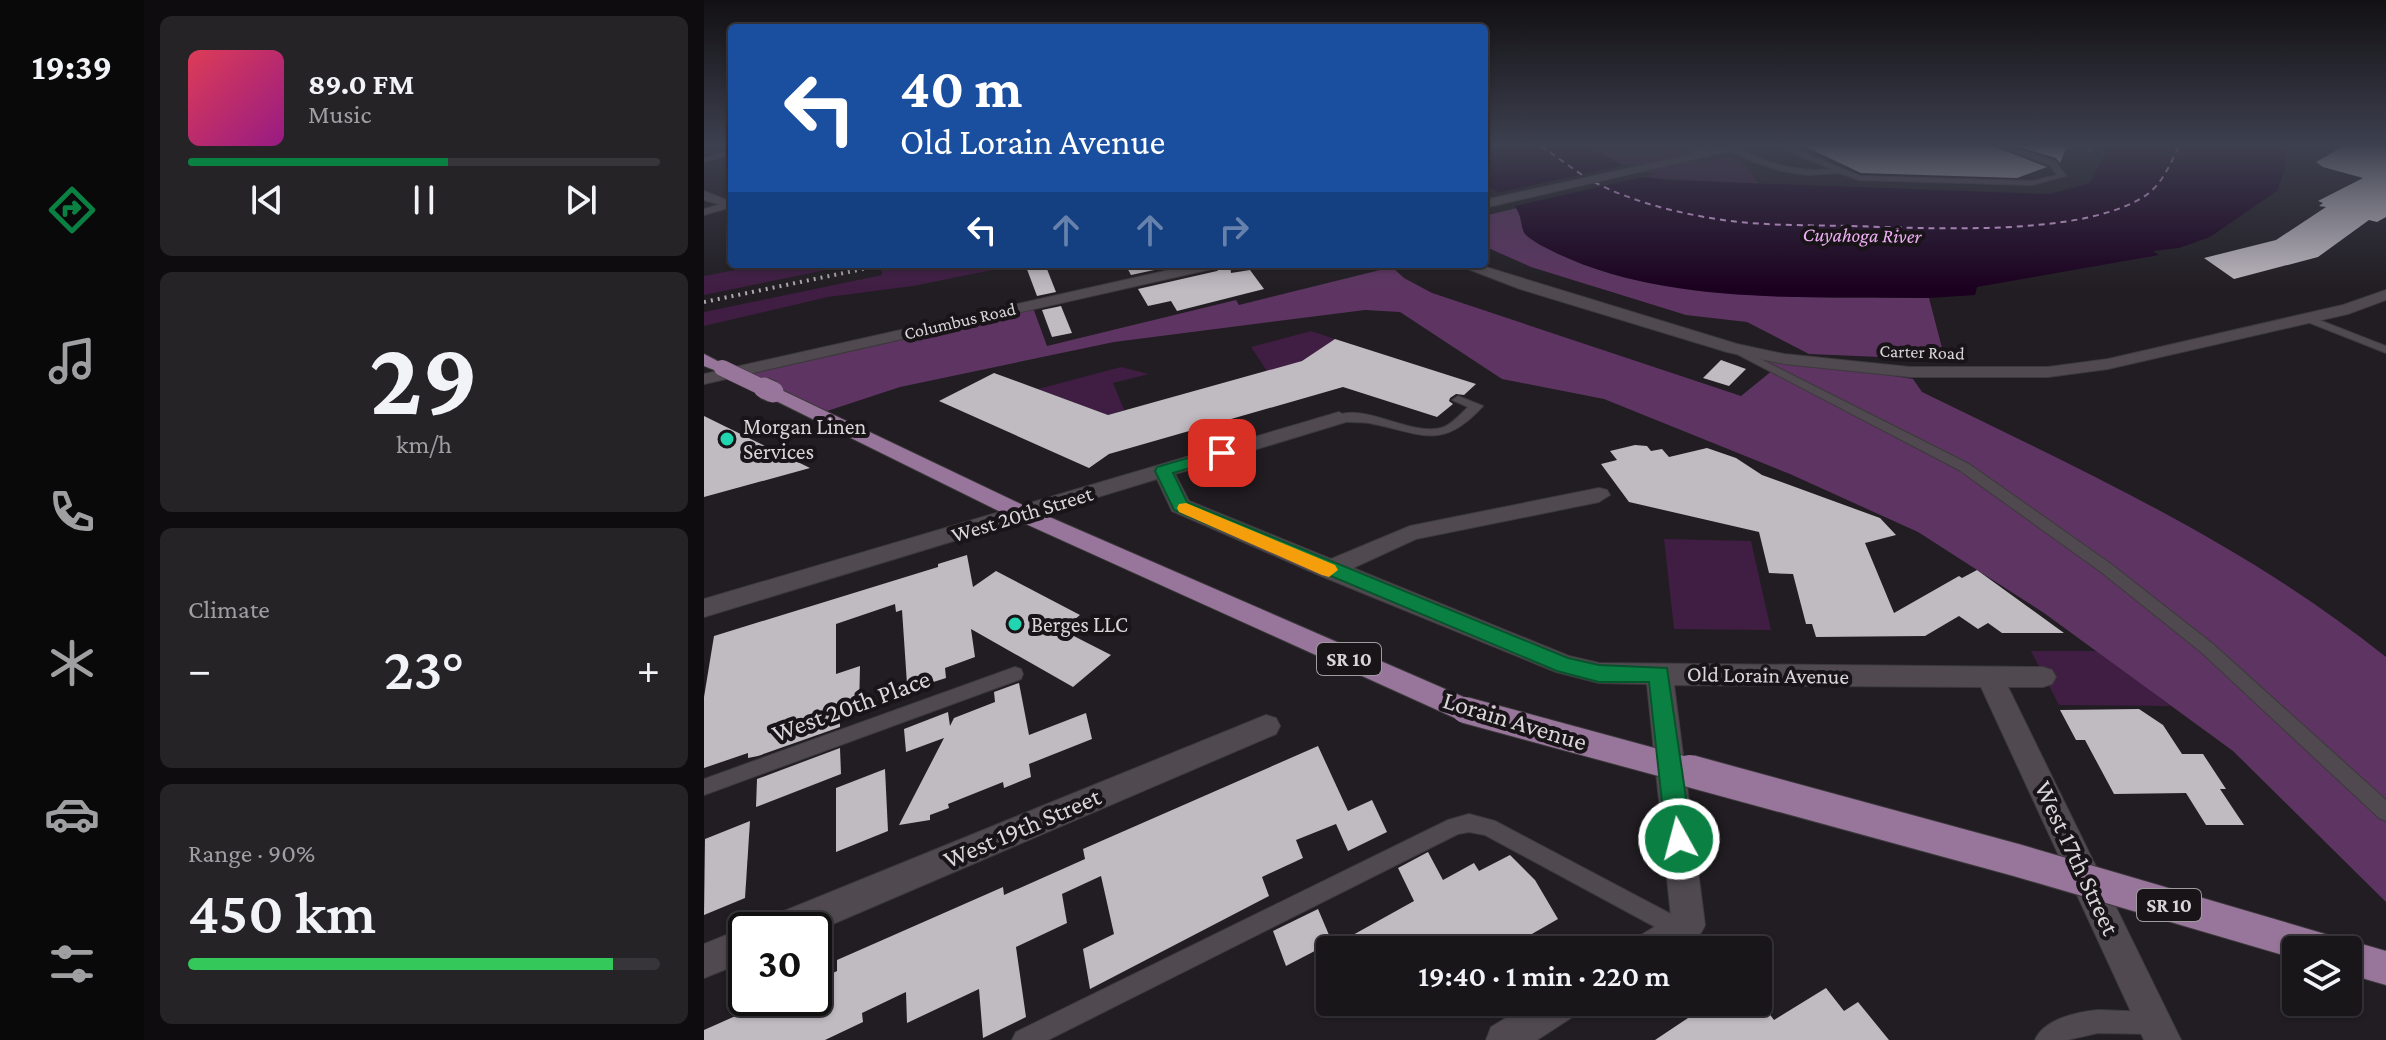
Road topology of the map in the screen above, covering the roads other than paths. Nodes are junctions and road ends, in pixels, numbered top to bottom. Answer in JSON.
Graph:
{"nodes":[{"id":1,"x":704,"y":195,"type":"edge"},
{"id":2,"x":1527,"y":195,"type":"edge"},
{"id":3,"x":728,"y":203,"type":"edge"},
{"id":4,"x":1488,"y":203,"type":"edge"},
{"id":5,"x":728,"y":205,"type":"edge"},
{"id":6,"x":704,"y":212,"type":"edge"},
{"id":7,"x":1198,"y":268,"type":"edge"},
{"id":8,"x":1472,"y":268,"type":"edge"},
{"id":9,"x":2386,"y":295,"type":"edge"},
{"id":10,"x":2309,"y":319,"type":"junction"},
{"id":11,"x":1733,"y":348,"type":"junction"},
{"id":12,"x":2386,"y":350,"type":"edge"},
{"id":13,"x":704,"y":359,"type":"edge"},
{"id":14,"x":704,"y":379,"type":"edge"},
{"id":15,"x":1458,"y":400,"type":"dead end"},
{"id":16,"x":1339,"y":418,"type":"joint"},
{"id":17,"x":1163,"y":471,"type":"junction"},
{"id":18,"x":1599,"y":495,"type":"dead end"},
{"id":19,"x":1023,"y":514,"type":"junction"},
{"id":20,"x":1329,"y":570,"type":"junction"},
{"id":21,"x":704,"y":608,"type":"edge"},
{"id":22,"x":1015,"y":674,"type":"dead end"},
{"id":23,"x":1659,"y":674,"type":"junction"},
{"id":24,"x":1990,"y":677,"type":"junction"},
{"id":25,"x":2043,"y":677,"type":"dead end"},
{"id":26,"x":1266,"y":726,"type":"dead end"},
{"id":27,"x":704,"y":787,"type":"edge"},
{"id":28,"x":2386,"y":812,"type":"edge"},
{"id":29,"x":822,"y":912,"type":"edge"},
{"id":30,"x":1680,"y":929,"type":"junction"},
{"id":31,"x":1669,"y":936,"type":"edge"},
{"id":32,"x":2282,"y":938,"type":"edge"},
{"id":33,"x":728,"y":951,"type":"edge"},
{"id":34,"x":704,"y":961,"type":"edge"},
{"id":35,"x":2362,"y":961,"type":"edge"},
{"id":36,"x":2386,"y":968,"type":"edge"},
{"id":37,"x":1543,"y":1016,"type":"edge"},
{"id":38,"x":2159,"y":1031,"type":"edge"},
{"id":39,"x":1024,"y":1040,"type":"edge"},
{"id":40,"x":1504,"y":1040,"type":"edge"},
{"id":41,"x":2047,"y":1040,"type":"edge"}],
"edges":[{"from":1,"to":3,"type":"street"},
{"from":2,"to":4,"type":"street"},
{"from":5,"to":6,"type":"lane"},
{"from":7,"to":14,"type":"street","name":"Columbus Road"},
{"from":8,"to":11,"type":"street","name":"Carter Road"},
{"from":9,"to":10,"type":"street","name":"Carter Road"},
{"from":10,"to":11,"type":"street","name":"Carter Road"},
{"from":10,"to":12,"type":"lane"},
{"from":11,"to":28,"type":"lane"},
{"from":13,"to":19,"type":"main road","name":"Lorain Avenue","number":"SR 10","bridge":true},
{"from":15,"to":16,"type":"lane"},
{"from":16,"to":17,"type":"street","name":"West 20th Street"},
{"from":17,"to":19,"type":"street","name":"West 20th Street"},
{"from":17,"to":20,"type":"street","name":"Old Lorain Avenue"},
{"from":18,"to":20,"type":"street"},
{"from":19,"to":21,"type":"street","name":"West 20th Street"},
{"from":19,"to":32,"type":"main road","name":"Lorain Avenue","number":"SR 10","bridge":true},
{"from":20,"to":23,"type":"street","name":"Old Lorain Avenue"},
{"from":22,"to":27,"type":"lane","name":"West 20th Place"},
{"from":23,"to":24,"type":"street","name":"Old Lorain Avenue"},
{"from":23,"to":30,"type":"street"},
{"from":24,"to":25,"type":"street","name":"Old Lorain Avenue"},
{"from":24,"to":38,"type":"street","name":"West 17th Street"},
{"from":26,"to":29,"type":"street","name":"West 19th Street"},
{"from":30,"to":31,"type":"street"},
{"from":30,"to":39,"type":"lane"},
{"from":33,"to":34,"type":"street"},
{"from":35,"to":36,"type":"main road"},
{"from":37,"to":40,"type":"street"},
{"from":38,"to":41,"type":"lane"}]}
